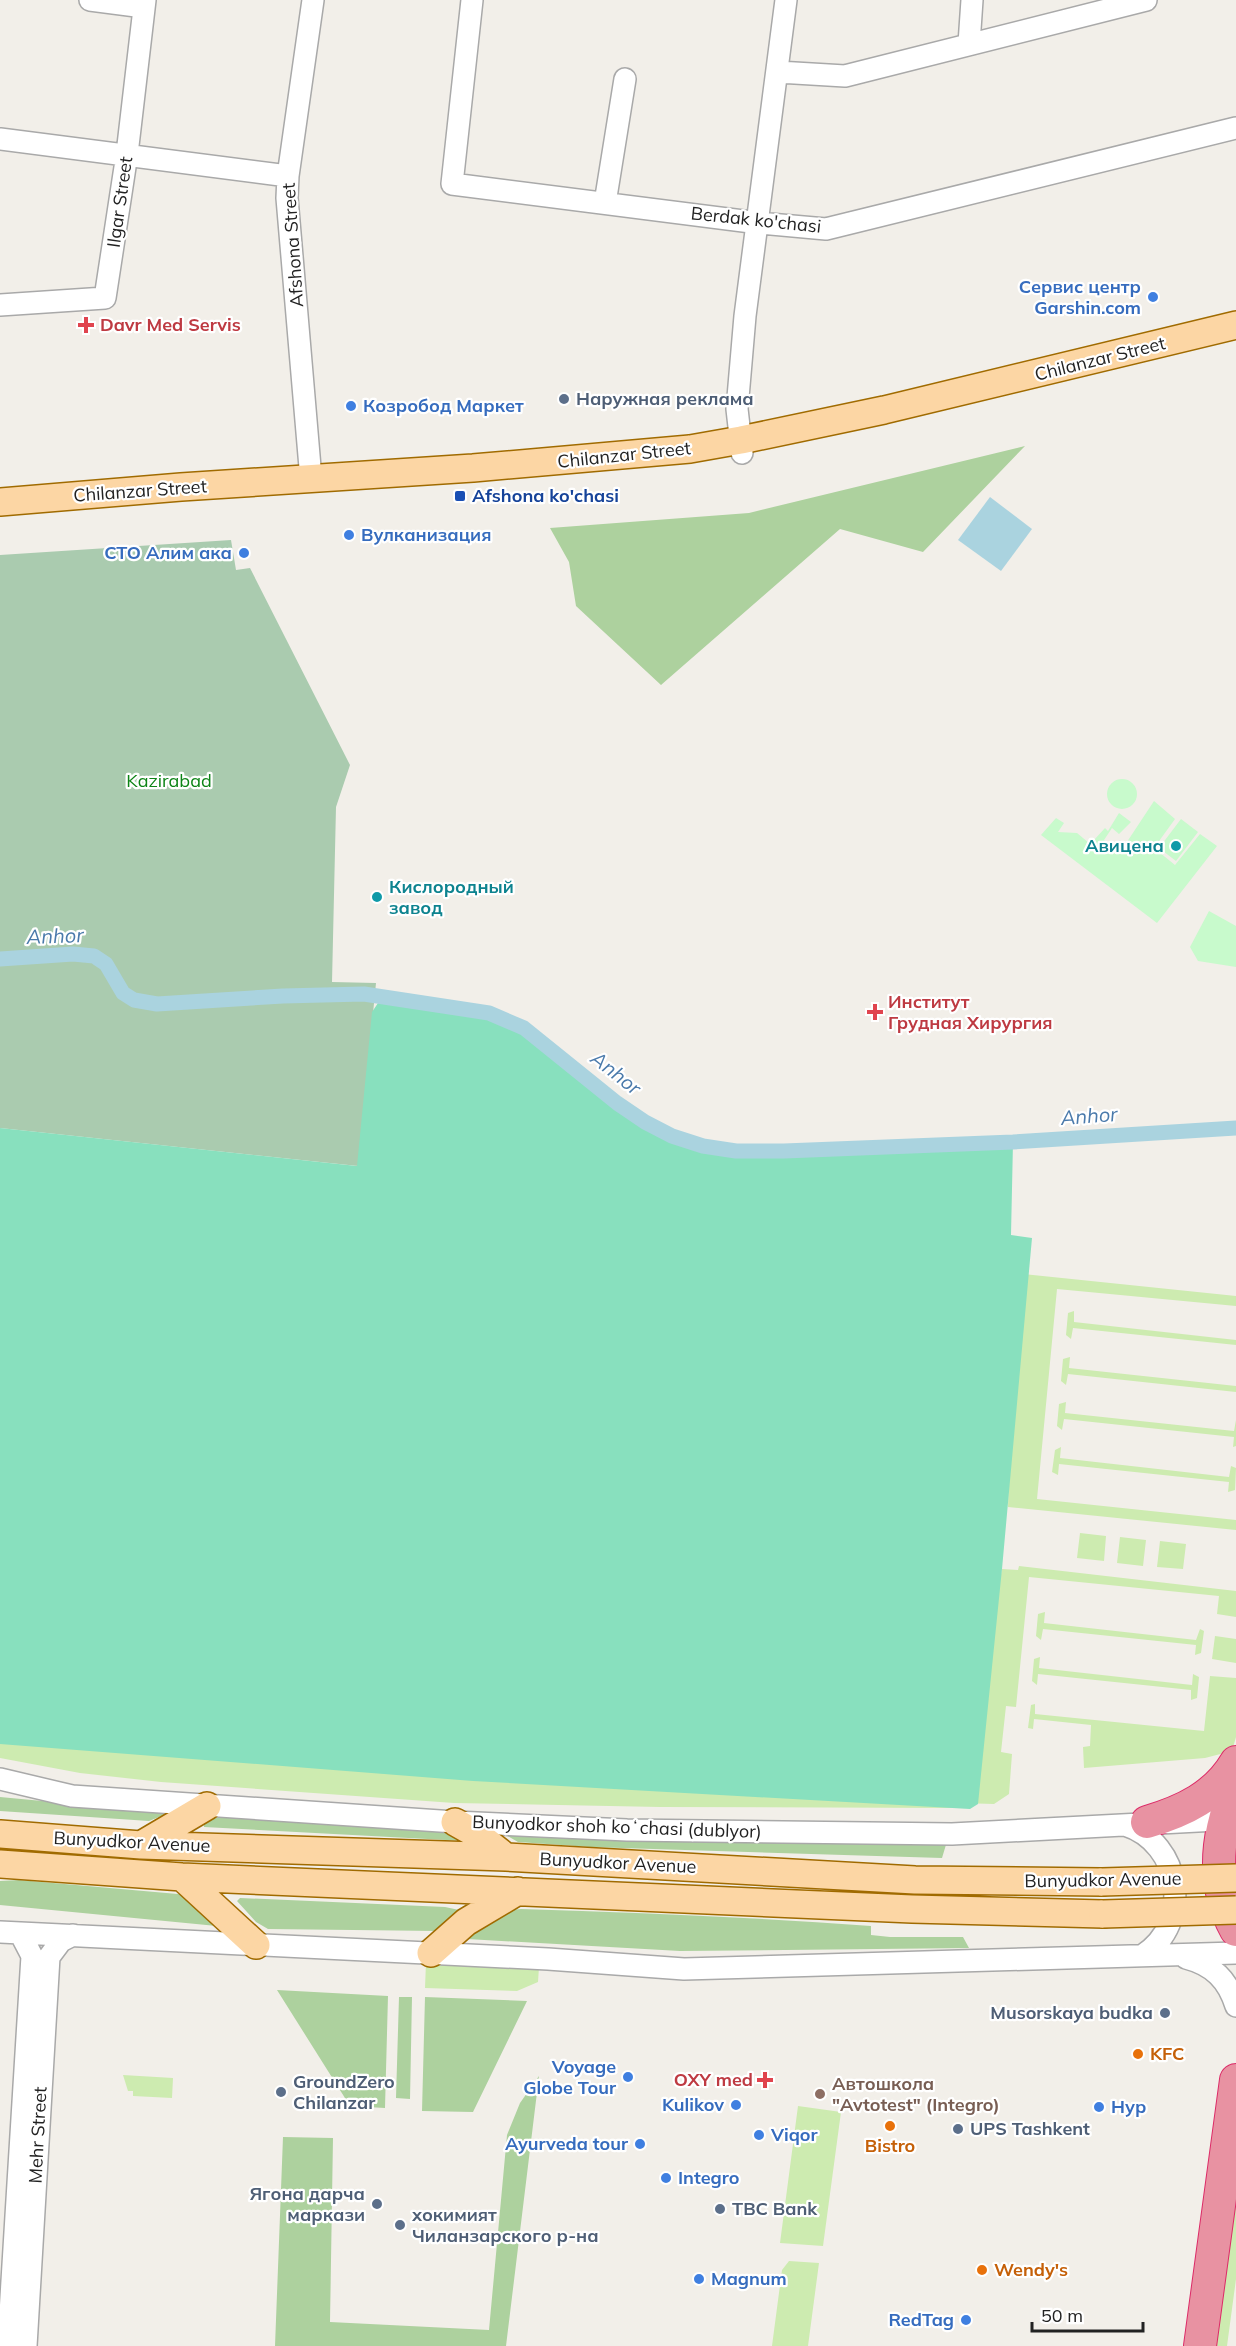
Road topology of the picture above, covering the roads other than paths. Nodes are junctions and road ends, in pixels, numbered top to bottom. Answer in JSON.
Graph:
{"nodes":[{"id":1,"x":90,"y":0,"type":"edge"},
{"id":2,"x":313,"y":0,"type":"edge"},
{"id":3,"x":472,"y":0,"type":"edge"},
{"id":4,"x":786,"y":0,"type":"edge"},
{"id":5,"x":972,"y":0,"type":"edge"},
{"id":6,"x":1146,"y":0,"type":"edge"},
{"id":7,"x":144,"y":3,"type":"edge"},
{"id":8,"x":969,"y":44,"type":"junction"},
{"id":9,"x":778,"y":72,"type":"junction"},
{"id":10,"x":625,"y":78,"type":"dead end"},
{"id":11,"x":1236,"y":128,"type":"edge"},
{"id":12,"x":0,"y":139,"type":"edge"},
{"id":13,"x":127,"y":154,"type":"junction"},
{"id":14,"x":288,"y":176,"type":"junction"},
{"id":15,"x":605,"y":203,"type":"junction"},
{"id":16,"x":759,"y":223,"type":"junction"},
{"id":17,"x":0,"y":305,"type":"edge"},
{"id":18,"x":1236,"y":325,"type":"edge"},
{"id":19,"x":1236,"y":343,"type":"edge"},
{"id":20,"x":742,"y":447,"type":"junction"},
{"id":21,"x":312,"y":485,"type":"junction"},
{"id":22,"x":0,"y":502,"type":"edge"},
{"id":23,"x":0,"y":514,"type":"edge"},
{"id":24,"x":1236,"y":1762,"type":"edge"},
{"id":25,"x":0,"y":1779,"type":"edge"},
{"id":26,"x":1236,"y":1788,"type":"edge"},
{"id":27,"x":207,"y":1806,"type":"junction"},
{"id":28,"x":1230,"y":1819,"type":"edge"},
{"id":29,"x":455,"y":1822,"type":"junction"},
{"id":30,"x":1134,"y":1823,"type":"junction"},
{"id":31,"x":0,"y":1834,"type":"edge"},
{"id":32,"x":141,"y":1845,"type":"junction"},
{"id":33,"x":506,"y":1857,"type":"junction"},
{"id":34,"x":0,"y":1864,"type":"edge"},
{"id":35,"x":182,"y":1877,"type":"junction"},
{"id":36,"x":1236,"y":1878,"type":"edge"},
{"id":37,"x":518,"y":1891,"type":"junction"},
{"id":38,"x":1236,"y":1910,"type":"edge"},
{"id":39,"x":1236,"y":1930,"type":"edge"},
{"id":40,"x":10,"y":1933,"type":"edge"},
{"id":41,"x":73,"y":1935,"type":"junction"},
{"id":42,"x":256,"y":1945,"type":"junction"},
{"id":43,"x":431,"y":1953,"type":"junction"},
{"id":44,"x":1236,"y":1953,"type":"edge"},
{"id":45,"x":1151,"y":1955,"type":"junction"},
{"id":46,"x":40,"y":1957,"type":"junction"},
{"id":47,"x":1236,"y":2006,"type":"edge"},
{"id":48,"x":1236,"y":2080,"type":"edge"},
{"id":49,"x":8,"y":2346,"type":"edge"},
{"id":50,"x":26,"y":2346,"type":"edge"},
{"id":51,"x":1200,"y":2346,"type":"edge"}],
"edges":[{"from":1,"to":7,"type":"street"},
{"from":2,"to":14,"type":"street","name":"Afshona Street"},
{"from":3,"to":15,"type":"street","name":"Berdak ko'chasi"},
{"from":4,"to":9,"type":"street"},
{"from":5,"to":8,"type":"street"},
{"from":6,"to":8,"type":"street"},
{"from":7,"to":13,"type":"street","name":"Ilgar Street"},
{"from":8,"to":9,"type":"street"},
{"from":9,"to":16,"type":"street"},
{"from":10,"to":15,"type":"street"},
{"from":11,"to":16,"type":"street","name":"Berdak ko'chasi"},
{"from":12,"to":13,"type":"street"},
{"from":13,"to":14,"type":"street"},
{"from":13,"to":17,"type":"street","name":"Ilgar Street"},
{"from":14,"to":21,"type":"street","name":"Afshona Street"},
{"from":15,"to":16,"type":"street","name":"Berdak ko'chasi"},
{"from":16,"to":20,"type":"street"},
{"from":18,"to":20,"type":"main road","name":"Chilanzar Street"},
{"from":19,"to":20,"type":"main road","name":"Chilanzar Street"},
{"from":20,"to":21,"type":"main road","name":"Chilanzar Street"},
{"from":21,"to":22,"type":"main road","name":"Chilanzar Street"},
{"from":21,"to":23,"type":"main road","name":"Chilanzar Street"},
{"from":24,"to":30,"type":"highway"},
{"from":25,"to":27,"type":"street","name":"Bunyodkor shoh koʻchasi (dublyor)"},
{"from":26,"to":28,"type":"highway"},
{"from":27,"to":29,"type":"street","name":"Bunyodkor shoh koʻchasi (dublyor)"},
{"from":27,"to":32,"type":"main road"},
{"from":28,"to":30,"type":"street","name":"Bunyodkor shoh koʻchasi (dublyor)"},
{"from":28,"to":39,"type":"highway"},
{"from":29,"to":30,"type":"street","name":"Bunyodkor shoh koʻchasi (dublyor)"},
{"from":29,"to":33,"type":"main road"},
{"from":30,"to":45,"type":"street"},
{"from":31,"to":32,"type":"main road","name":"Bunyudkor Avenue"},
{"from":32,"to":33,"type":"main road","name":"Bunyudkor Avenue"},
{"from":33,"to":36,"type":"main road","name":"Bunyudkor Avenue","bridge":true},
{"from":34,"to":35,"type":"main road","name":"Bunyudkor Avenue"},
{"from":35,"to":37,"type":"main road","name":"Bunyudkor Avenue"},
{"from":35,"to":42,"type":"main road"},
{"from":37,"to":38,"type":"main road","name":"Bunyudkor Avenue","bridge":true},
{"from":37,"to":43,"type":"main road"},
{"from":40,"to":41,"type":"street"},
{"from":40,"to":46,"type":"street"},
{"from":41,"to":42,"type":"street"},
{"from":41,"to":46,"type":"street"},
{"from":42,"to":43,"type":"street"},
{"from":43,"to":45,"type":"street"},
{"from":44,"to":45,"type":"street"},
{"from":45,"to":47,"type":"street"},
{"from":46,"to":49,"type":"street","name":"Mehr Street"},
{"from":46,"to":50,"type":"street","name":"Mehr Street"},
{"from":48,"to":51,"type":"highway"}]}
